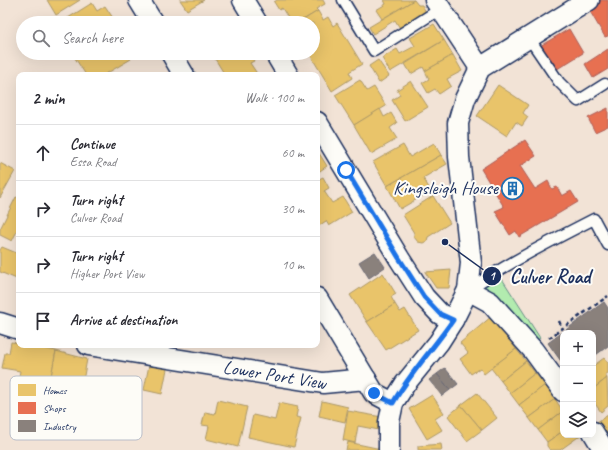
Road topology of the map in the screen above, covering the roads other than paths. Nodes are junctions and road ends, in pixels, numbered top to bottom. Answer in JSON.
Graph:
{"nodes":[{"id":1,"x":139,"y":0,"type":"edge"},
{"id":2,"x":243,"y":0,"type":"edge"},
{"id":3,"x":343,"y":0,"type":"edge"},
{"id":4,"x":589,"y":0,"type":"edge"},
{"id":5,"x":438,"y":5,"type":"edge"},
{"id":6,"x":149,"y":16,"type":"edge"},
{"id":7,"x":253,"y":16,"type":"edge"},
{"id":8,"x":530,"y":38,"type":"junction"},
{"id":9,"x":175,"y":60,"type":"edge"},
{"id":10,"x":279,"y":60,"type":"edge"},
{"id":11,"x":480,"y":68,"type":"junction"},
{"id":12,"x":182,"y":72,"type":"edge"},
{"id":13,"x":286,"y":72,"type":"edge"},
{"id":14,"x":605,"y":84,"type":"dead end"},
{"id":15,"x":320,"y":127,"type":"edge"},
{"id":16,"x":608,"y":245,"type":"edge"},
{"id":17,"x":468,"y":290,"type":"junction"},
{"id":18,"x":320,"y":303,"type":"edge"},
{"id":19,"x":453,"y":320,"type":"junction"},
{"id":20,"x":0,"y":323,"type":"edge"},
{"id":21,"x":16,"y":327,"type":"edge"},
{"id":22,"x":107,"y":348,"type":"edge"},
{"id":23,"x":366,"y":379,"type":"junction"},
{"id":24,"x":560,"y":387,"type":"edge"},
{"id":25,"x":393,"y":403,"type":"junction"},
{"id":26,"x":596,"y":437,"type":"edge"},
{"id":27,"x":389,"y":450,"type":"edge"},
{"id":28,"x":604,"y":450,"type":"edge"}],
"edges":[{"from":1,"to":6,"type":"street"},
{"from":2,"to":7,"type":"street"},
{"from":3,"to":5,"type":"lane"},
{"from":4,"to":8,"type":"street"},
{"from":5,"to":11,"type":"street"},
{"from":8,"to":11,"type":"street"},
{"from":8,"to":14,"type":"lane"},
{"from":9,"to":12,"type":"street"},
{"from":10,"to":13,"type":"street"},
{"from":11,"to":17,"type":"street"},
{"from":15,"to":19,"type":"street"},
{"from":16,"to":17,"type":"lane"},
{"from":17,"to":19,"type":"street"},
{"from":17,"to":24,"type":"street"},
{"from":18,"to":23,"type":"street"},
{"from":19,"to":25,"type":"street"},
{"from":20,"to":21,"type":"street"},
{"from":22,"to":23,"type":"street","name":"Lower Port View"},
{"from":23,"to":25,"type":"street"},
{"from":25,"to":27,"type":"street"},
{"from":26,"to":28,"type":"street"}]}
